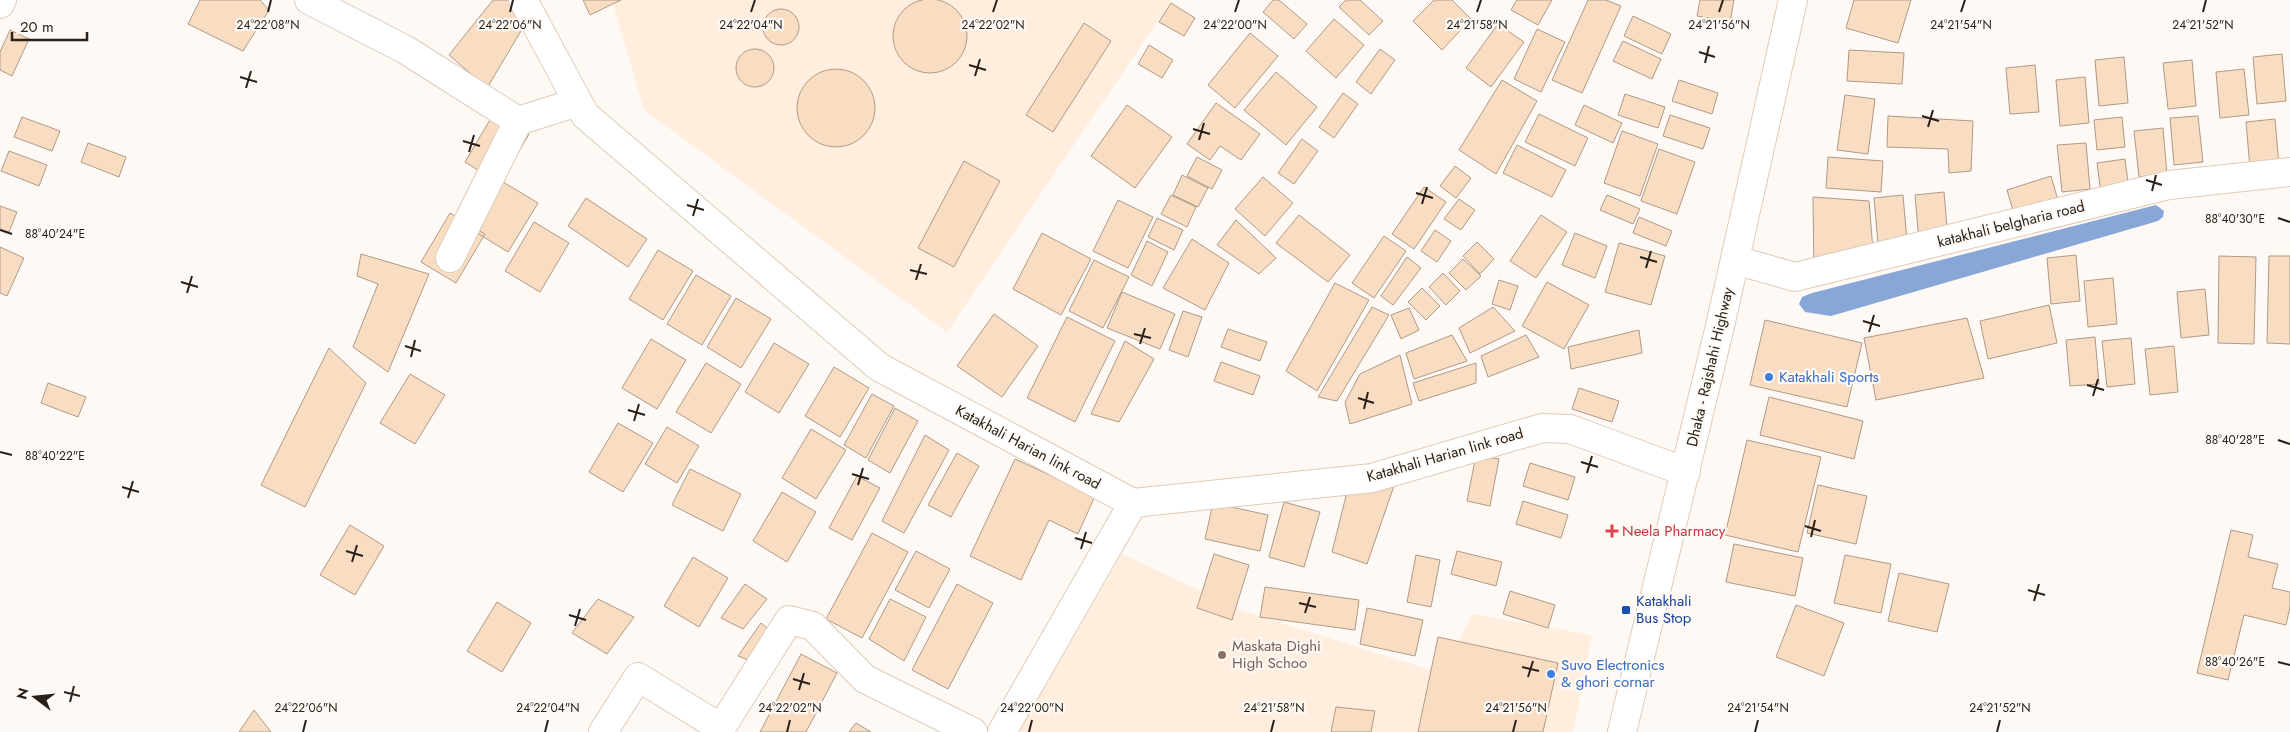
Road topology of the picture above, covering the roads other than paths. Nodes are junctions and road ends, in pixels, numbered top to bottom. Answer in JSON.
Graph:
{"nodes":[{"id":1,"x":2,"y":0,"type":"edge"},
{"id":2,"x":309,"y":0,"type":"edge"},
{"id":3,"x":523,"y":0,"type":"edge"},
{"id":4,"x":1794,"y":0,"type":"edge"},
{"id":5,"x":0,"y":4,"type":"edge"},
{"id":6,"x":578,"y":102,"type":"junction"},
{"id":7,"x":518,"y":121,"type":"junction"},
{"id":8,"x":2290,"y":172,"type":"edge"},
{"id":9,"x":450,"y":258,"type":"dead end"},
{"id":10,"x":1735,"y":260,"type":"junction"},
{"id":11,"x":1686,"y":472,"type":"junction"},
{"id":12,"x":1133,"y":503,"type":"junction"},
{"id":13,"x":602,"y":732,"type":"edge"},
{"id":14,"x":973,"y":732,"type":"edge"},
{"id":15,"x":1002,"y":732,"type":"edge"},
{"id":16,"x":1622,"y":732,"type":"edge"}],
"edges":[{"from":1,"to":5,"type":"main road"},
{"from":2,"to":7,"type":"main road"},
{"from":3,"to":6,"type":"main road","name":"Katakhali Harian link road"},
{"from":4,"to":10,"type":"main road","name":"Dhaka - Rajshahi Highway"},
{"from":6,"to":7,"type":"main road"},
{"from":6,"to":12,"type":"main road","name":"Katakhali Harian link road"},
{"from":7,"to":9,"type":"main road"},
{"from":8,"to":10,"type":"main road","name":"katakhali belgharia road"},
{"from":10,"to":11,"type":"main road","name":"Dhaka - Rajshahi Highway"},
{"from":11,"to":12,"type":"main road","name":"Katakhali Harian link road"},
{"from":11,"to":16,"type":"main road","name":"Dhaka - Rajshahi Highway"},
{"from":12,"to":15,"type":"main road"},
{"from":13,"to":14,"type":"main road"}]}
